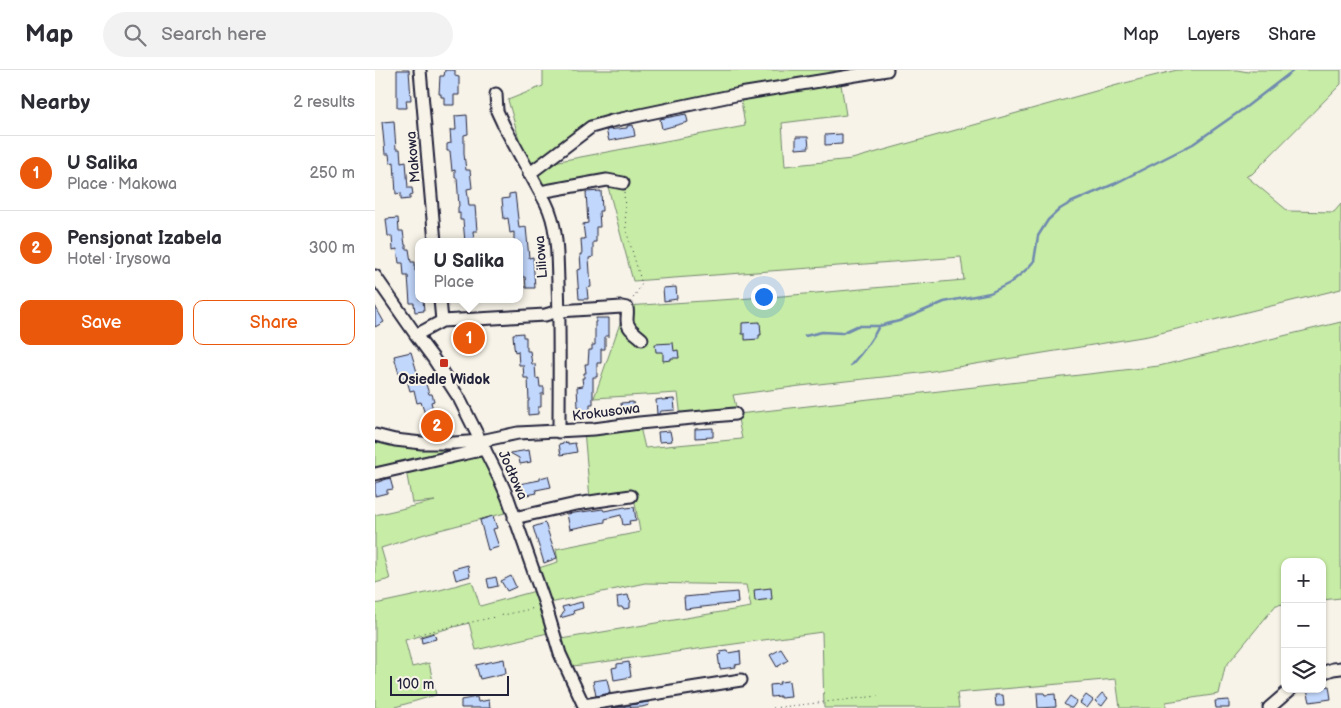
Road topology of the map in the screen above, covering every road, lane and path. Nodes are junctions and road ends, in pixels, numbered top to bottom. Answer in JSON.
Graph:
{"nodes":[{"id":1,"x":420,"y":70,"type":"edge"},
{"id":2,"x":887,"y":70,"type":"edge"},
{"id":3,"x":496,"y":94,"type":"dead end"},
{"id":4,"x":529,"y":174,"type":"junction"},
{"id":5,"x":623,"y":184,"type":"joint"},
{"id":6,"x":540,"y":192,"type":"junction"},
{"id":7,"x":435,"y":238,"type":"edge"},
{"id":8,"x":375,"y":276,"type":"edge"},
{"id":9,"x":440,"y":303,"type":"edge"},
{"id":10,"x":627,"y":308,"type":"junction"},
{"id":11,"x":559,"y":312,"type":"junction"},
{"id":12,"x":442,"y":321,"type":"junction"},
{"id":13,"x":416,"y":335,"type":"junction"},
{"id":14,"x":642,"y":339,"type":"dead end"},
{"id":15,"x":735,"y":414,"type":"dead end"},
{"id":16,"x":559,"y":432,"type":"junction"},
{"id":17,"x":375,"y":435,"type":"edge"},
{"id":18,"x":483,"y":445,"type":"junction"},
{"id":19,"x":375,"y":474,"type":"edge"},
{"id":20,"x":631,"y":496,"type":"dead end"},
{"id":21,"x":515,"y":518,"type":"junction"},
{"id":22,"x":545,"y":606,"type":"junction"},
{"id":23,"x":414,"y":635,"type":"dead end"},
{"id":24,"x":1341,"y":668,"type":"edge"},
{"id":25,"x":1326,"y":672,"type":"edge"},
{"id":26,"x":741,"y":680,"type":"dead end"},
{"id":27,"x":1286,"y":693,"type":"edge"},
{"id":28,"x":877,"y":696,"type":"dead end"},
{"id":29,"x":584,"y":707,"type":"edge"},
{"id":30,"x":773,"y":708,"type":"edge"},
{"id":31,"x":1269,"y":708,"type":"edge"}],
"edges":[{"from":1,"to":7,"type":"street","name":"Makowa"},
{"from":2,"to":4,"type":"street"},
{"from":3,"to":4,"type":"street","name":"Liliowa"},
{"from":4,"to":6,"type":"street","name":"Liliowa"},
{"from":5,"to":6,"type":"street"},
{"from":5,"to":10,"type":"path"},
{"from":6,"to":11,"type":"street","name":"Liliowa"},
{"from":8,"to":13,"type":"street","name":"Jodłowa"},
{"from":9,"to":12,"type":"street"},
{"from":10,"to":11,"type":"street"},
{"from":10,"to":14,"type":"street"},
{"from":11,"to":12,"type":"street"},
{"from":11,"to":16,"type":"street","name":"Liliowa"},
{"from":12,"to":13,"type":"street"},
{"from":13,"to":18,"type":"street","name":"Jodłowa"},
{"from":15,"to":16,"type":"street","name":"Krokusowa"},
{"from":16,"to":18,"type":"street","name":"Krokusowa"},
{"from":17,"to":18,"type":"street"},
{"from":18,"to":19,"type":"street"},
{"from":18,"to":21,"type":"street","name":"Jodłowa"},
{"from":20,"to":21,"type":"street"},
{"from":21,"to":22,"type":"street","name":"Jodłowa"},
{"from":22,"to":23,"type":"path"},
{"from":22,"to":29,"type":"street","name":"Jodłowa"},
{"from":24,"to":25,"type":"street"},
{"from":26,"to":29,"type":"street","name":"Jodłowa"},
{"from":27,"to":31,"type":"street"},
{"from":28,"to":30,"type":"path"}]}
